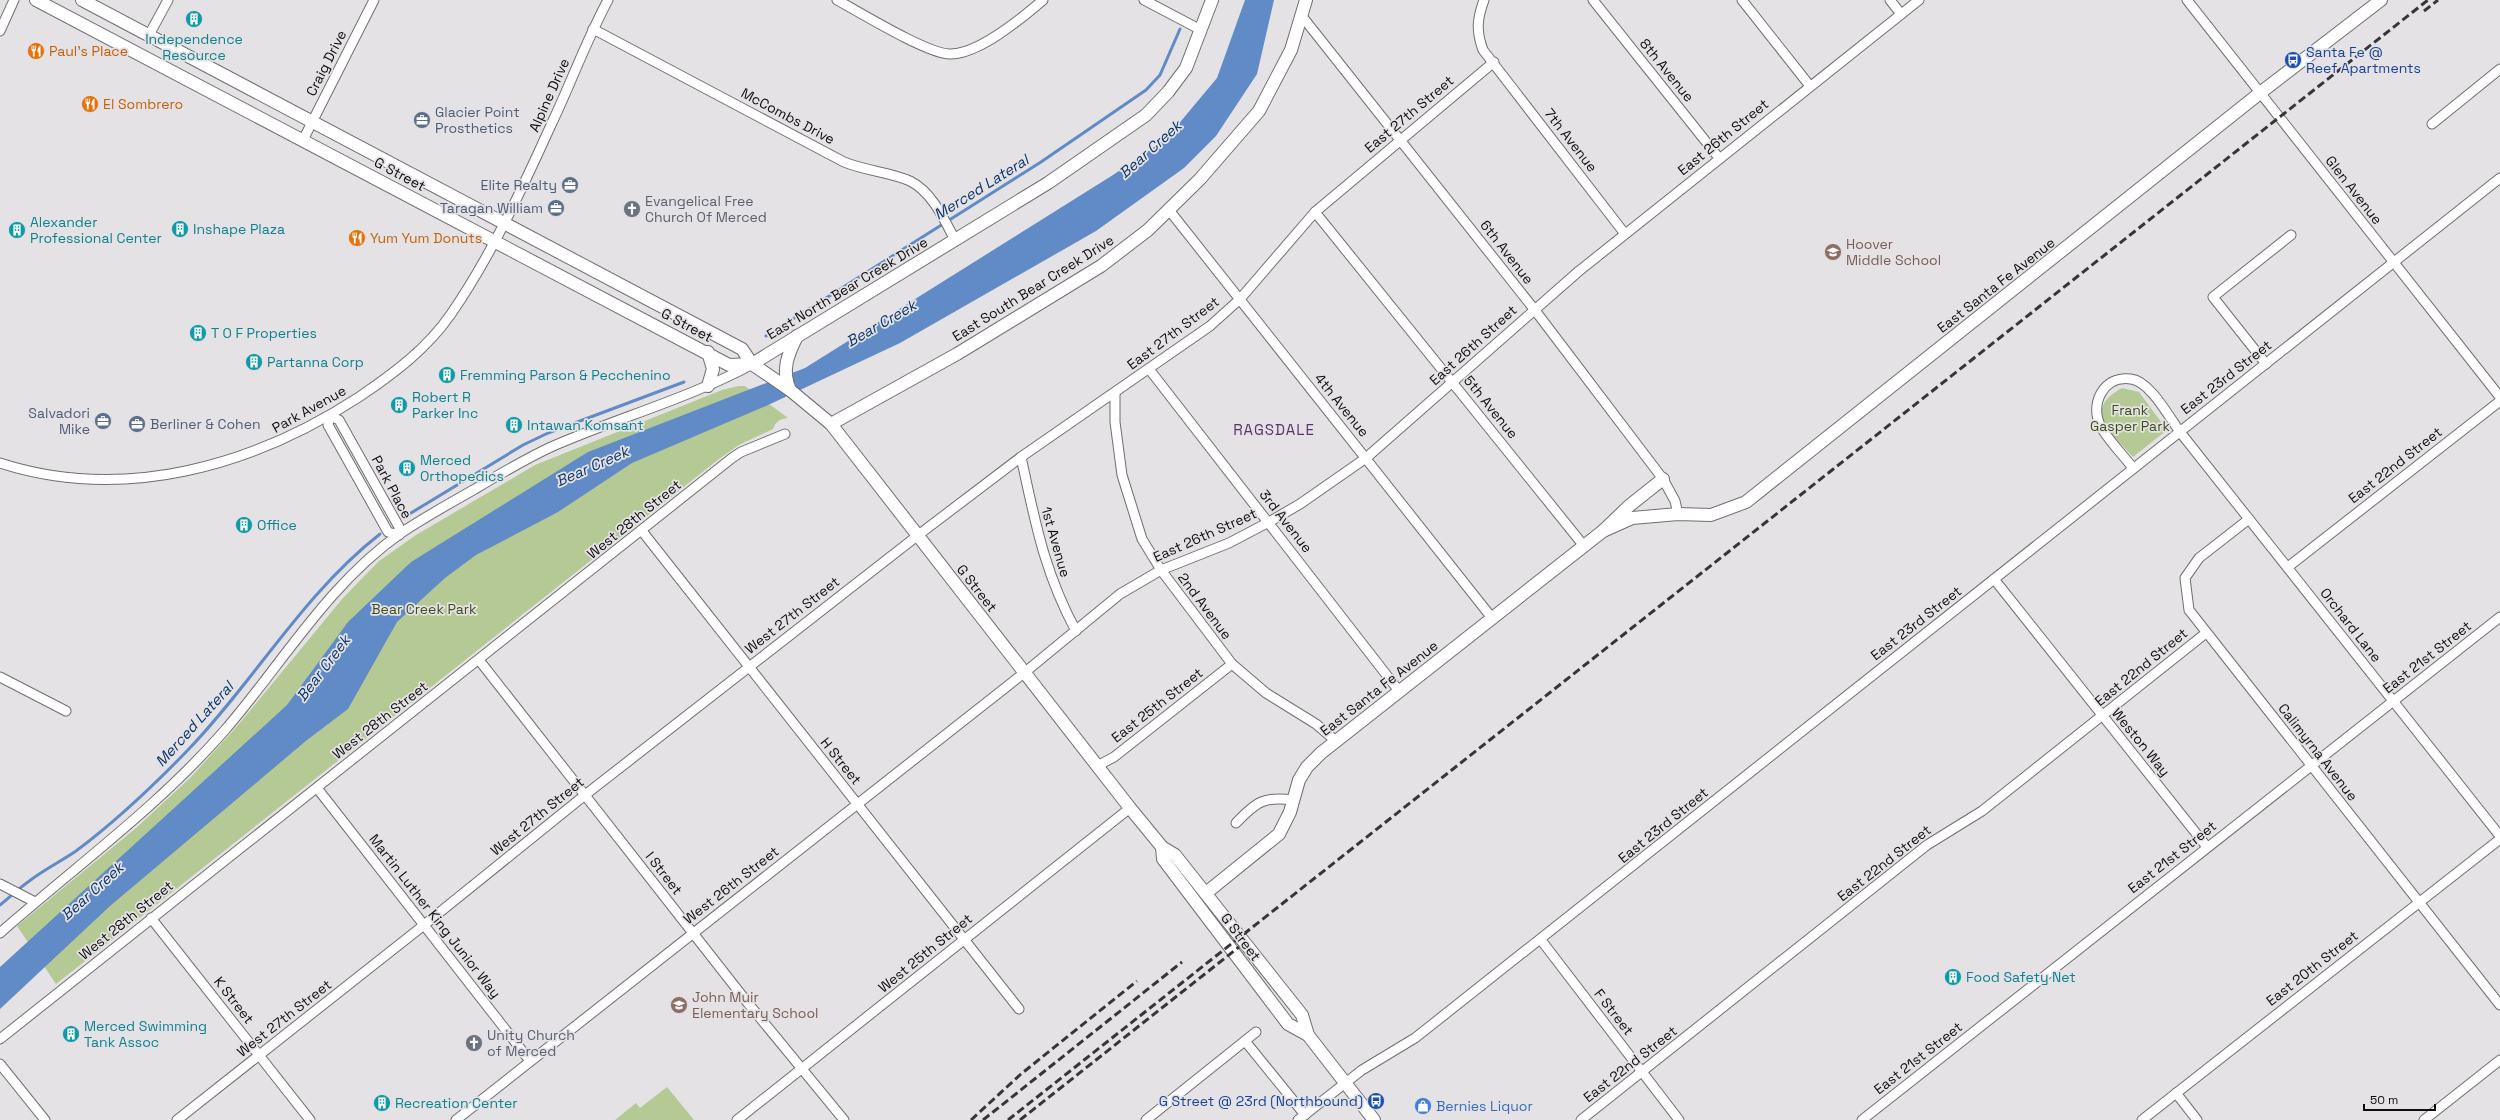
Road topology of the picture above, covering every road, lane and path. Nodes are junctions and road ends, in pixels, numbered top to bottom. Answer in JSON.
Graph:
{"nodes":[{"id":1,"x":14,"y":0,"type":"edge"},
{"id":2,"x":36,"y":0,"type":"edge"},
{"id":3,"x":82,"y":0,"type":"edge"},
{"id":4,"x":168,"y":0,"type":"edge"},
{"id":5,"x":374,"y":0,"type":"edge"},
{"id":6,"x":608,"y":0,"type":"edge"},
{"id":7,"x":836,"y":0,"type":"edge"},
{"id":8,"x":1043,"y":0,"type":"edge"},
{"id":9,"x":1144,"y":0,"type":"edge"},
{"id":10,"x":1212,"y":0,"type":"edge"},
{"id":11,"x":1306,"y":0,"type":"edge"},
{"id":12,"x":1484,"y":0,"type":"edge"},
{"id":13,"x":1593,"y":0,"type":"edge"},
{"id":14,"x":1742,"y":0,"type":"edge"},
{"id":15,"x":1890,"y":0,"type":"edge"},
{"id":16,"x":1919,"y":0,"type":"edge"},
{"id":17,"x":2187,"y":0,"type":"edge"},
{"id":18,"x":2381,"y":0,"type":"edge"},
{"id":19,"x":1901,"y":14,"type":"junction"},
{"id":20,"x":1301,"y":15,"type":"junction"},
{"id":21,"x":593,"y":29,"type":"junction"},
{"id":22,"x":1201,"y":30,"type":"junction"},
{"id":23,"x":0,"y":31,"type":"edge"},
{"id":24,"x":149,"y":35,"type":"junction"},
{"id":25,"x":1494,"y":62,"type":"junction"},
{"id":26,"x":2500,"y":69,"type":"edge"},
{"id":27,"x":1810,"y":86,"type":"junction"},
{"id":28,"x":2260,"y":93,"type":"junction"},
{"id":29,"x":312,"y":121,"type":"junction"},
{"id":30,"x":2432,"y":124,"type":"dead end"},
{"id":31,"x":303,"y":140,"type":"junction"},
{"id":32,"x":1400,"y":140,"type":"junction"},
{"id":33,"x":1719,"y":158,"type":"junction"},
{"id":34,"x":2500,"y":178,"type":"edge"},
{"id":35,"x":1169,"y":210,"type":"junction"},
{"id":36,"x":1315,"y":212,"type":"junction"},
{"id":37,"x":503,"y":222,"type":"junction"},
{"id":38,"x":1626,"y":234,"type":"junction"},
{"id":39,"x":2292,"y":234,"type":"dead end"},
{"id":40,"x":952,"y":235,"type":"junction"},
{"id":41,"x":494,"y":240,"type":"junction"},
{"id":42,"x":2394,"y":262,"type":"junction"},
{"id":43,"x":1240,"y":299,"type":"junction"},
{"id":44,"x":1534,"y":309,"type":"junction"},
{"id":45,"x":797,"y":336,"type":"junction"},
{"id":46,"x":708,"y":352,"type":"junction"},
{"id":47,"x":752,"y":364,"type":"junction"},
{"id":48,"x":2266,"y":364,"type":"junction"},
{"id":49,"x":1149,"y":369,"type":"junction"},
{"id":50,"x":1453,"y":382,"type":"junction"},
{"id":51,"x":708,"y":386,"type":"junction"},
{"id":52,"x":790,"y":390,"type":"junction"},
{"id":53,"x":1115,"y":393,"type":"junction"},
{"id":54,"x":2500,"y":397,"type":"edge"},
{"id":55,"x":2500,"y":401,"type":"edge"},
{"id":56,"x":330,"y":416,"type":"junction"},
{"id":57,"x":831,"y":424,"type":"junction"},
{"id":58,"x":2180,"y":432,"type":"junction"},
{"id":59,"x":785,"y":434,"type":"dead end"},
{"id":60,"x":1021,"y":457,"type":"junction"},
{"id":61,"x":1366,"y":458,"type":"junction"},
{"id":62,"x":0,"y":463,"type":"edge"},
{"id":63,"x":2133,"y":468,"type":"junction"},
{"id":64,"x":1663,"y":479,"type":"junction"},
{"id":65,"x":376,"y":486,"type":"junction"},
{"id":66,"x":366,"y":493,"type":"junction"},
{"id":67,"x":390,"y":510,"type":"junction"},
{"id":68,"x":1678,"y":514,"type":"junction"},
{"id":69,"x":379,"y":516,"type":"junction"},
{"id":70,"x":2249,"y":519,"type":"junction"},
{"id":71,"x":1269,"y":522,"type":"junction"},
{"id":72,"x":642,"y":530,"type":"junction"},
{"id":73,"x":1603,"y":530,"type":"junction"},
{"id":74,"x":399,"y":534,"type":"junction"},
{"id":75,"x":917,"y":536,"type":"junction"},
{"id":76,"x":1584,"y":546,"type":"junction"},
{"id":77,"x":2288,"y":567,"type":"junction"},
{"id":78,"x":1161,"y":570,"type":"junction"},
{"id":79,"x":1994,"y":579,"type":"junction"},
{"id":80,"x":2500,"y":617,"type":"edge"},
{"id":81,"x":1492,"y":618,"type":"junction"},
{"id":82,"x":1076,"y":631,"type":"junction"},
{"id":83,"x":2206,"y":633,"type":"junction"},
{"id":84,"x":479,"y":660,"type":"junction"},
{"id":85,"x":1232,"y":664,"type":"junction"},
{"id":86,"x":749,"y":666,"type":"junction"},
{"id":87,"x":1024,"y":673,"type":"junction"},
{"id":88,"x":0,"y":677,"type":"edge"},
{"id":89,"x":1399,"y":691,"type":"junction"},
{"id":90,"x":2393,"y":702,"type":"junction"},
{"id":91,"x":66,"y":711,"type":"dead end"},
{"id":92,"x":2103,"y":716,"type":"junction"},
{"id":93,"x":1336,"y":741,"type":"junction"},
{"id":94,"x":1097,"y":766,"type":"junction"},
{"id":95,"x":2311,"y":766,"type":"junction"},
{"id":96,"x":317,"y":788,"type":"junction"},
{"id":97,"x":585,"y":795,"type":"junction"},
{"id":98,"x":1292,"y":800,"type":"junction"},
{"id":99,"x":857,"y":803,"type":"junction"},
{"id":100,"x":1130,"y":808,"type":"junction"},
{"id":101,"x":1236,"y":823,"type":"dead end"},
{"id":102,"x":2500,"y":836,"type":"edge"},
{"id":103,"x":2500,"y":839,"type":"edge"},
{"id":104,"x":1162,"y":847,"type":"junction"},
{"id":105,"x":2207,"y":847,"type":"junction"},
{"id":106,"x":0,"y":884,"type":"edge"},
{"id":107,"x":1206,"y":893,"type":"junction"},
{"id":108,"x":32,"y":900,"type":"junction"},
{"id":109,"x":2418,"y":902,"type":"junction"},
{"id":110,"x":151,"y":918,"type":"junction"},
{"id":111,"x":424,"y":925,"type":"junction"},
{"id":112,"x":693,"y":932,"type":"junction"},
{"id":113,"x":0,"y":933,"type":"edge"},
{"id":114,"x":965,"y":939,"type":"junction"},
{"id":115,"x":1540,"y":940,"type":"junction"},
{"id":116,"x":2500,"y":1005,"type":"edge"},
{"id":117,"x":1019,"y":1009,"type":"dead end"},
{"id":118,"x":1256,"y":1032,"type":"dead end"},
{"id":119,"x":1308,"y":1035,"type":"junction"},
{"id":120,"x":0,"y":1039,"type":"edge"},
{"id":121,"x":1245,"y":1041,"type":"junction"},
{"id":122,"x":260,"y":1055,"type":"junction"},
{"id":123,"x":2500,"y":1060,"type":"edge"},
{"id":124,"x":530,"y":1061,"type":"junction"},
{"id":125,"x":0,"y":1064,"type":"edge"},
{"id":126,"x":802,"y":1069,"type":"junction"},
{"id":127,"x":1643,"y":1073,"type":"junction"},
{"id":128,"x":1345,"y":1083,"type":"junction"},
{"id":129,"x":2176,"y":1093,"type":"junction"},
{"id":130,"x":1302,"y":1118,"type":"edge"},
{"id":131,"x":45,"y":1120,"type":"edge"},
{"id":132,"x":177,"y":1120,"type":"edge"},
{"id":133,"x":310,"y":1120,"type":"edge"},
{"id":134,"x":456,"y":1120,"type":"edge"},
{"id":135,"x":737,"y":1120,"type":"edge"},
{"id":136,"x":844,"y":1120,"type":"edge"},
{"id":137,"x":1146,"y":1120,"type":"edge"},
{"id":138,"x":1374,"y":1120,"type":"edge"},
{"id":139,"x":1581,"y":1120,"type":"edge"},
{"id":140,"x":1679,"y":1120,"type":"edge"},
{"id":141,"x":1862,"y":1120,"type":"edge"},
{"id":142,"x":2142,"y":1120,"type":"edge"},
{"id":143,"x":2196,"y":1120,"type":"edge"},
{"id":144,"x":2424,"y":1120,"type":"edge"}],
"edges":[{"from":1,"to":23,"type":"street"},
{"from":2,"to":31,"type":"main road","name":"G Street"},
{"from":3,"to":24,"type":"main road","name":"G Street"},
{"from":4,"to":24,"type":"street"},
{"from":5,"to":29,"type":"street","name":"Craig Drive"},
{"from":6,"to":21,"type":"street","name":"Alpine Drive"},
{"from":7,"to":8,"type":"street"},
{"from":9,"to":22,"type":"street"},
{"from":10,"to":22,"type":"main road","name":"East North Bear Creek Drive"},
{"from":11,"to":20,"type":"main road","name":"East South Bear Creek Drive"},
{"from":12,"to":25,"type":"street","name":"7th Avenue"},
{"from":13,"to":33,"type":"street","name":"8th Avenue"},
{"from":14,"to":27,"type":"street"},
{"from":15,"to":19,"type":"street"},
{"from":16,"to":19,"type":"street","name":"East 26th Street"},
{"from":17,"to":28,"type":"street","name":"Glen Avenue"},
{"from":18,"to":28,"type":"main road","name":"East Santa Fe Avenue"},
{"from":19,"to":27,"type":"street","name":"East 26th Street"},
{"from":20,"to":32,"type":"street","name":"6th Avenue"},
{"from":20,"to":35,"type":"main road","name":"East South Bear Creek Drive"},
{"from":21,"to":37,"type":"street","name":"Alpine Drive"},
{"from":21,"to":40,"type":"street","name":"McCombs Drive"},
{"from":22,"to":40,"type":"main road","name":"East North Bear Creek Drive"},
{"from":24,"to":29,"type":"main road","name":"G Street"},
{"from":25,"to":32,"type":"street","name":"East 27th Street"},
{"from":25,"to":38,"type":"street","name":"7th Avenue"},
{"from":26,"to":30,"type":"street"},
{"from":27,"to":33,"type":"street","name":"East 26th Street"},
{"from":28,"to":42,"type":"street","name":"Glen Avenue"},
{"from":28,"to":68,"type":"main road","name":"East Santa Fe Avenue"},
{"from":29,"to":31,"type":"street","name":"Craig Drive"},
{"from":29,"to":37,"type":"main road","name":"G Street"},
{"from":31,"to":41,"type":"main road","name":"G Street"},
{"from":32,"to":36,"type":"street","name":"East 27th Street"},
{"from":32,"to":44,"type":"street","name":"6th Avenue"},
{"from":33,"to":38,"type":"street","name":"East 26th Street"},
{"from":34,"to":42,"type":"street","name":"East 23rd Street"},
{"from":35,"to":43,"type":"street","name":"4th Avenue"},
{"from":35,"to":57,"type":"main road","name":"East South Bear Creek Drive"},
{"from":36,"to":43,"type":"street","name":"East 27th Street"},
{"from":36,"to":50,"type":"street","name":"5th Avenue"},
{"from":37,"to":41,"type":"street","name":"Park Avenue"},
{"from":37,"to":47,"type":"main road","name":"G Street"},
{"from":38,"to":44,"type":"street","name":"East 26th Street"},
{"from":39,"to":48,"type":"street"},
{"from":40,"to":45,"type":"main road","name":"East North Bear Creek Drive"},
{"from":41,"to":46,"type":"main road","name":"G Street"},
{"from":41,"to":56,"type":"street","name":"Park Avenue"},
{"from":42,"to":48,"type":"street","name":"East 23rd Street"},
{"from":42,"to":54,"type":"street","name":"Glen Avenue"},
{"from":43,"to":49,"type":"street","name":"East 27th Street"},
{"from":43,"to":61,"type":"street","name":"4th Avenue"},
{"from":44,"to":50,"type":"street","name":"East 26th Street"},
{"from":44,"to":64,"type":"street","name":"6th Avenue"},
{"from":45,"to":47,"type":"main road","name":"East North Bear Creek Drive"},
{"from":45,"to":52,"type":"main road"},
{"from":46,"to":47,"type":"main road","name":"G Street"},
{"from":46,"to":51,"type":"main road"},
{"from":47,"to":51,"type":"street"},
{"from":47,"to":52,"type":"main road","name":"G Street"},
{"from":48,"to":58,"type":"street","name":"East 23rd Street"},
{"from":49,"to":53,"type":"street","name":"East 27th Street"},
{"from":49,"to":71,"type":"street","name":"3rd Avenue"},
{"from":50,"to":61,"type":"street","name":"East 26th Street"},
{"from":50,"to":76,"type":"street","name":"5th Avenue"},
{"from":51,"to":74,"type":"street"},
{"from":52,"to":57,"type":"main road","name":"G Street"},
{"from":53,"to":60,"type":"street","name":"East 27th Street"},
{"from":53,"to":78,"type":"street","name":"2nd Avenue"},
{"from":55,"to":77,"type":"street","name":"East 22nd Street"},
{"from":56,"to":62,"type":"street","name":"Park Avenue"},
{"from":56,"to":65,"type":"street","name":"Park Place"},
{"from":56,"to":66,"type":"street","name":"Park Place"},
{"from":57,"to":75,"type":"main road","name":"G Street"},
{"from":58,"to":63,"type":"street","name":"East 23rd Street"},
{"from":58,"to":63,"type":"street","name":"Orchard Lane"},
{"from":58,"to":70,"type":"street","name":"Orchard Lane"},
{"from":59,"to":72,"type":"street","name":"West 28th Street"},
{"from":60,"to":75,"type":"street","name":"East 27th Street"},
{"from":60,"to":82,"type":"street","name":"1st Avenue"},
{"from":61,"to":71,"type":"street","name":"East 26th Street"},
{"from":61,"to":81,"type":"street","name":"4th Avenue"},
{"from":63,"to":79,"type":"street","name":"East 23rd Street"},
{"from":64,"to":68,"type":"street","name":"6th Avenue"},
{"from":64,"to":73,"type":"main road","name":"East Santa Fe Avenue"},
{"from":65,"to":66,"type":"street"},
{"from":65,"to":67,"type":"street","name":"Park Place"},
{"from":66,"to":69,"type":"street","name":"Park Place"},
{"from":67,"to":69,"type":"street"},
{"from":67,"to":74,"type":"street","name":"Park Place"},
{"from":68,"to":73,"type":"main road","name":"East Santa Fe Avenue"},
{"from":69,"to":74,"type":"street","name":"Park Place"},
{"from":70,"to":77,"type":"street","name":"Orchard Lane"},
{"from":70,"to":83,"type":"street","name":"Calimyrna Avenue"},
{"from":71,"to":78,"type":"street","name":"East 26th Street"},
{"from":71,"to":89,"type":"street","name":"3rd Avenue"},
{"from":72,"to":84,"type":"street","name":"West 28th Street"},
{"from":72,"to":86,"type":"street","name":"H Street"},
{"from":73,"to":76,"type":"main road","name":"East Santa Fe Avenue"},
{"from":74,"to":108,"type":"street"},
{"from":75,"to":86,"type":"street","name":"West 27th Street"},
{"from":75,"to":87,"type":"main road","name":"G Street"},
{"from":76,"to":81,"type":"main road","name":"East Santa Fe Avenue"},
{"from":77,"to":90,"type":"street","name":"Orchard Lane"},
{"from":78,"to":82,"type":"street","name":"East 26th Street"},
{"from":78,"to":85,"type":"street","name":"2nd Avenue"},
{"from":79,"to":92,"type":"street","name":"Weston Way"},
{"from":79,"to":115,"type":"street","name":"East 23rd Street"},
{"from":80,"to":90,"type":"street","name":"East 21st Street"},
{"from":81,"to":89,"type":"main road","name":"East Santa Fe Avenue"},
{"from":82,"to":87,"type":"street","name":"East 26th Street"},
{"from":83,"to":92,"type":"street","name":"East 22nd Street"},
{"from":83,"to":95,"type":"street","name":"Calimyrna Avenue"},
{"from":84,"to":96,"type":"street","name":"West 28th Street"},
{"from":84,"to":97,"type":"street","name":"I Street"},
{"from":85,"to":93,"type":"street","name":"2nd Avenue"},
{"from":85,"to":94,"type":"street","name":"East 25th Street"},
{"from":86,"to":97,"type":"street","name":"West 27th Street"},
{"from":86,"to":99,"type":"street","name":"H Street"},
{"from":87,"to":94,"type":"main road","name":"G Street"},
{"from":87,"to":99,"type":"street","name":"West 26th Street"},
{"from":88,"to":91,"type":"street"},
{"from":89,"to":93,"type":"main road","name":"East Santa Fe Avenue"},
{"from":90,"to":95,"type":"street","name":"East 21st Street"},
{"from":90,"to":102,"type":"street","name":"Orchard Lane"},
{"from":92,"to":105,"type":"street","name":"Weston Way"},
{"from":92,"to":127,"type":"street","name":"East 22nd Street"},
{"from":93,"to":98,"type":"main road","name":"East Santa Fe Avenue"},
{"from":94,"to":100,"type":"main road","name":"G Street"},
{"from":95,"to":105,"type":"street","name":"East 21st Street"},
{"from":95,"to":109,"type":"street","name":"Calimyrna Avenue"},
{"from":96,"to":110,"type":"street","name":"West 28th Street"},
{"from":96,"to":111,"type":"street","name":"Martin Luther King Junior Way"},
{"from":97,"to":111,"type":"street","name":"West 27th Street"},
{"from":97,"to":112,"type":"street","name":"I Street"},
{"from":98,"to":101,"type":"street"},
{"from":98,"to":107,"type":"main road","name":"East Santa Fe Avenue"},
{"from":99,"to":112,"type":"street","name":"West 26th Street"},
{"from":99,"to":114,"type":"street","name":"H Street"},
{"from":100,"to":104,"type":"main road","name":"G Street"},
{"from":100,"to":114,"type":"street","name":"West 25th Street"},
{"from":103,"to":109,"type":"street","name":"East 20th Street"},
{"from":104,"to":107,"type":"main road","name":"G Street"},
{"from":104,"to":119,"type":"main road","name":"G Street"},
{"from":105,"to":141,"type":"street","name":"East 21st Street"},
{"from":106,"to":108,"type":"street"},
{"from":107,"to":119,"type":"main road","name":"G Street"},
{"from":108,"to":113,"type":"street"},
{"from":109,"to":116,"type":"street","name":"Calimyrna Avenue"},
{"from":109,"to":129,"type":"street","name":"East 20th Street"},
{"from":110,"to":120,"type":"street","name":"West 28th Street"},
{"from":110,"to":122,"type":"street","name":"K Street"},
{"from":111,"to":122,"type":"street","name":"West 27th Street"},
{"from":111,"to":124,"type":"street","name":"Martin Luther King Junior Way"},
{"from":112,"to":124,"type":"street","name":"West 26th Street"},
{"from":112,"to":126,"type":"street","name":"I Street"},
{"from":114,"to":117,"type":"street","name":"H Street"},
{"from":114,"to":126,"type":"street","name":"West 25th Street"},
{"from":115,"to":127,"type":"street","name":"F Street"},
{"from":115,"to":128,"type":"street","name":"East 23rd Street"},
{"from":118,"to":121,"type":"street"},
{"from":119,"to":128,"type":"main road","name":"G Street"},
{"from":121,"to":130,"type":"street"},
{"from":121,"to":137,"type":"street"},
{"from":122,"to":132,"type":"street","name":"West 27th Street"},
{"from":122,"to":133,"type":"street","name":"K Street"},
{"from":123,"to":144,"type":"street"},
{"from":124,"to":134,"type":"street","name":"West 26th Street"},
{"from":125,"to":131,"type":"street"},
{"from":126,"to":135,"type":"street","name":"West 25th Street"},
{"from":126,"to":136,"type":"street","name":"I Street"},
{"from":127,"to":139,"type":"street","name":"East 22nd Street"},
{"from":127,"to":140,"type":"street","name":"F Street"},
{"from":128,"to":130,"type":"street","name":"East 23rd Street"},
{"from":128,"to":138,"type":"main road","name":"G Street"},
{"from":129,"to":142,"type":"street","name":"East 20th Street"},
{"from":129,"to":143,"type":"street"}]}
